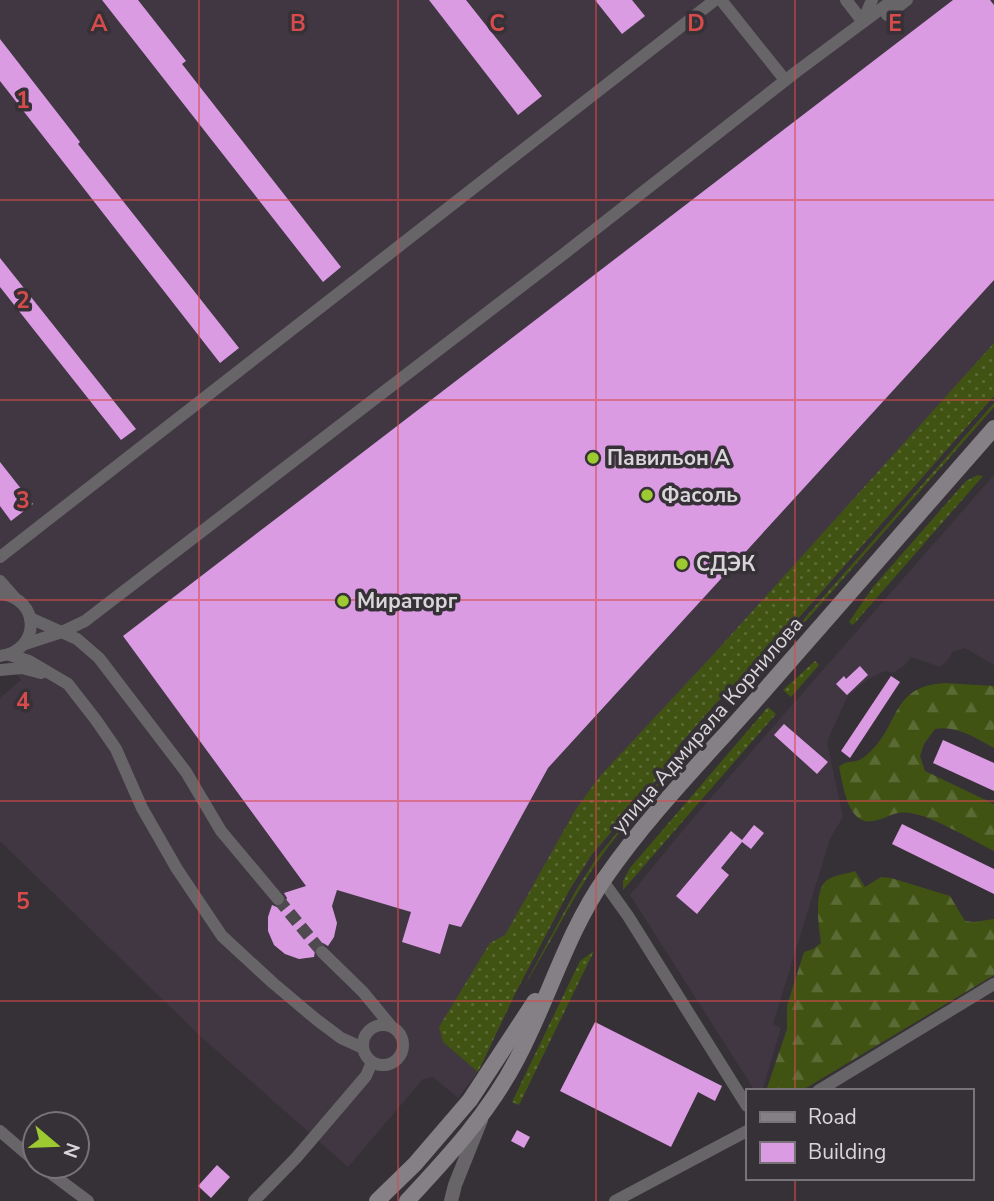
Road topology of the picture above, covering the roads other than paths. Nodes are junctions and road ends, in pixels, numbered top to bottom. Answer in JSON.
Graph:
{"nodes":[{"id":1,"x":715,"y":0,"type":"edge"},
{"id":2,"x":721,"y":0,"type":"edge"},
{"id":3,"x":846,"y":0,"type":"edge"},
{"id":4,"x":867,"y":0,"type":"edge"},
{"id":5,"x":882,"y":0,"type":"edge"},
{"id":6,"x":893,"y":0,"type":"edge"},
{"id":7,"x":907,"y":0,"type":"edge"},
{"id":8,"x":863,"y":22,"type":"junction"},
{"id":9,"x":785,"y":80,"type":"junction"},
{"id":10,"x":994,"y":429,"type":"edge"},
{"id":11,"x":0,"y":556,"type":"edge"},
{"id":12,"x":0,"y":581,"type":"edge"},
{"id":13,"x":0,"y":594,"type":"edge"},
{"id":14,"x":15,"y":598,"type":"junction"},
{"id":15,"x":30,"y":618,"type":"junction"},
{"id":16,"x":62,"y":632,"type":"junction"},
{"id":17,"x":24,"y":644,"type":"junction"},
{"id":18,"x":3,"y":656,"type":"edge"},
{"id":19,"x":0,"y":670,"type":"edge"},
{"id":20,"x":68,"y":684,"type":"junction"},
{"id":21,"x":603,"y":881,"type":"junction"},
{"id":22,"x":278,"y":899,"type":"tunnel mouth"},
{"id":23,"x":322,"y":952,"type":"tunnel mouth"},
{"id":24,"x":558,"y":964,"type":"junction"},
{"id":25,"x":994,"y":984,"type":"edge"},
{"id":26,"x":391,"y":1026,"type":"junction"},
{"id":27,"x":363,"y":1048,"type":"junction"},
{"id":28,"x":372,"y":1062,"type":"junction"},
{"id":29,"x":821,"y":1089,"type":"edge"},
{"id":30,"x":746,"y":1104,"type":"edge"},
{"id":31,"x":483,"y":1114,"type":"junction"},
{"id":32,"x":0,"y":1131,"type":"edge"},
{"id":33,"x":746,"y":1132,"type":"edge"},
{"id":34,"x":21,"y":1149,"type":"edge"},
{"id":35,"x":60,"y":1180,"type":"edge"},
{"id":36,"x":379,"y":1198,"type":"edge"},
{"id":37,"x":88,"y":1201,"type":"edge"},
{"id":38,"x":254,"y":1201,"type":"edge"},
{"id":39,"x":407,"y":1201,"type":"edge"},
{"id":40,"x":451,"y":1201,"type":"edge"},
{"id":41,"x":615,"y":1201,"type":"edge"}],
"edges":[{"from":1,"to":11,"type":"street"},
{"from":2,"to":9,"type":"street"},
{"from":3,"to":8,"type":"street"},
{"from":4,"to":8,"type":"street"},
{"from":5,"to":8,"type":"street"},
{"from":6,"to":8,"type":"street"},
{"from":7,"to":8,"type":"street"},
{"from":8,"to":9,"type":"street"},
{"from":9,"to":16,"type":"street"},
{"from":10,"to":21,"type":"main road","name":"улица Адмирала Корнилова"},
{"from":12,"to":14,"type":"street"},
{"from":13,"to":14,"type":"street"},
{"from":14,"to":15,"type":"street"},
{"from":15,"to":16,"type":"street"},
{"from":15,"to":17,"type":"street"},
{"from":16,"to":17,"type":"street"},
{"from":16,"to":22,"type":"street"},
{"from":17,"to":18,"type":"street"},
{"from":18,"to":20,"type":"street"},
{"from":19,"to":20,"type":"street"},
{"from":20,"to":27,"type":"street"},
{"from":21,"to":24,"type":"main road","name":"улица Адмирала Корнилова"},
{"from":21,"to":30,"type":"street"},
{"from":23,"to":26,"type":"street"},
{"from":24,"to":31,"type":"main road","name":"улица Адмирала Корнилова"},
{"from":24,"to":36,"type":"main road"},
{"from":25,"to":29,"type":"street"},
{"from":26,"to":27,"type":"street"},
{"from":26,"to":28,"type":"street"},
{"from":27,"to":28,"type":"street"},
{"from":28,"to":38,"type":"street"},
{"from":31,"to":39,"type":"main road","name":"улица Адмирала Корнилова"},
{"from":31,"to":40,"type":"street"},
{"from":32,"to":34,"type":"street"},
{"from":33,"to":41,"type":"street"},
{"from":35,"to":37,"type":"street"}]}
